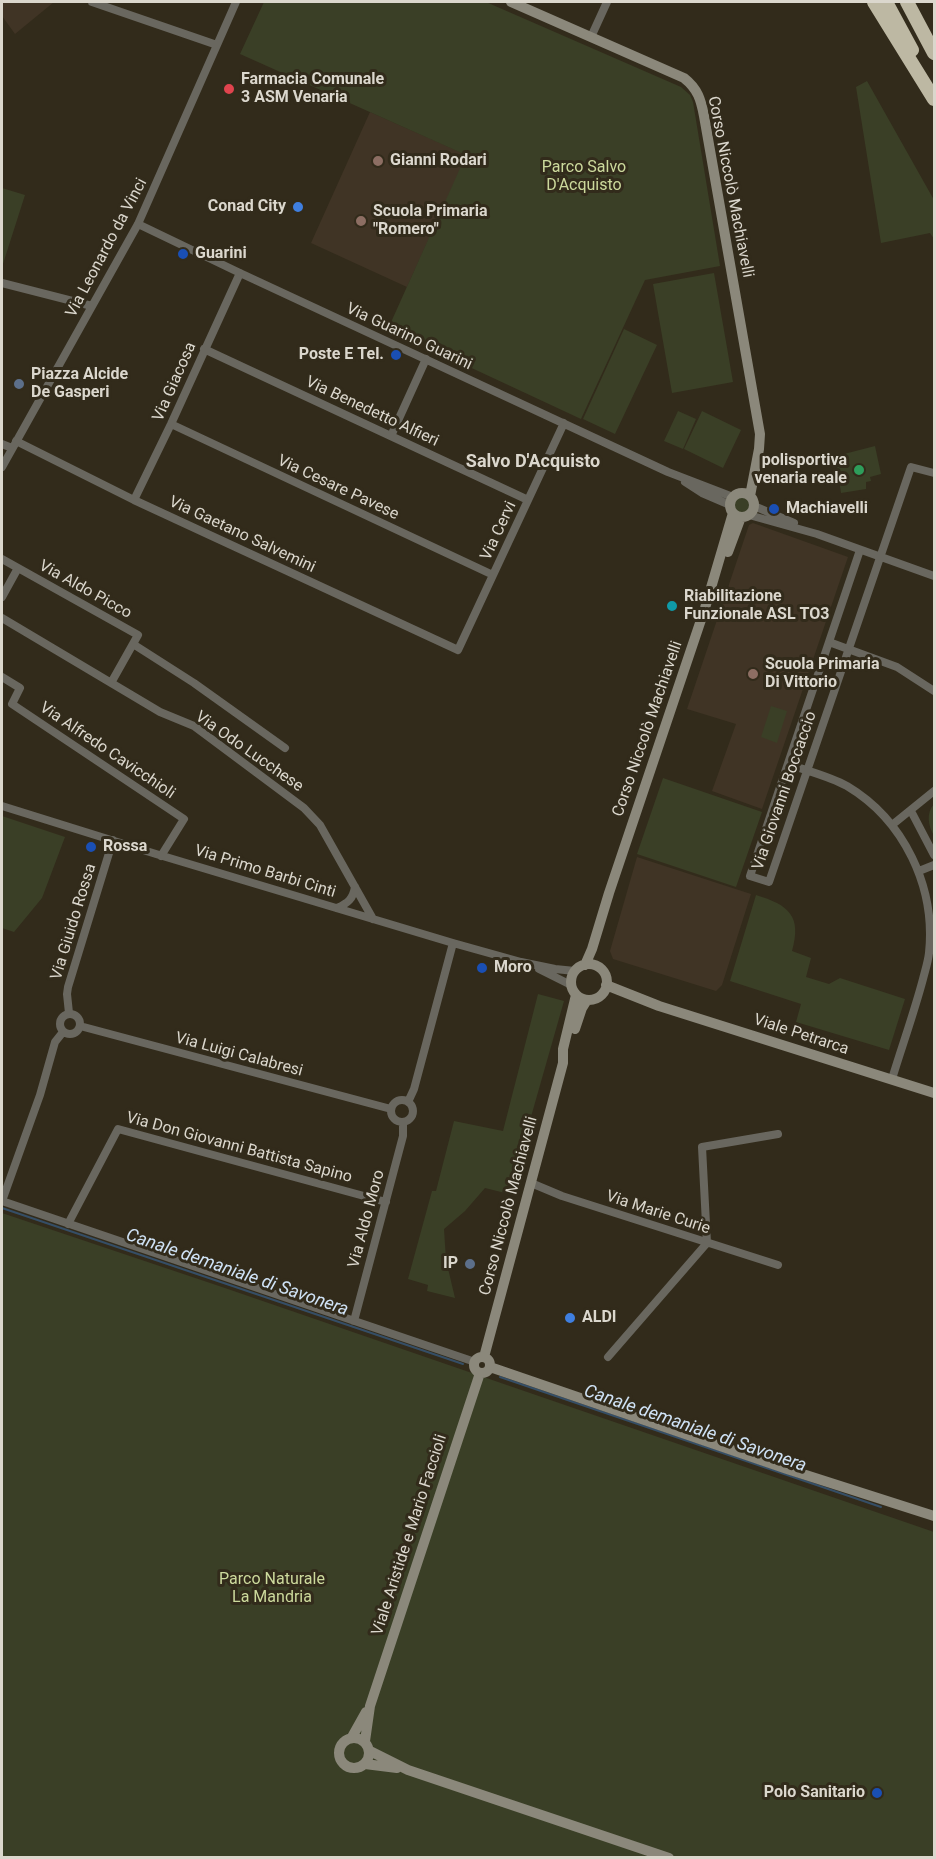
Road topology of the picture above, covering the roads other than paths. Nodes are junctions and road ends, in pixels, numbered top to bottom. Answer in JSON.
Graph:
{"nodes":[{"id":1,"x":92,"y":2,"type":"edge"},
{"id":2,"x":236,"y":2,"type":"edge"},
{"id":3,"x":511,"y":2,"type":"edge"},
{"id":4,"x":607,"y":2,"type":"edge"},
{"id":5,"x":874,"y":2,"type":"edge"},
{"id":6,"x":886,"y":2,"type":"edge"},
{"id":7,"x":909,"y":2,"type":"edge"},
{"id":8,"x":591,"y":37,"type":"junction"},
{"id":9,"x":218,"y":45,"type":"junction"},
{"id":10,"x":934,"y":53,"type":"edge"},
{"id":11,"x":934,"y":90,"type":"edge"},
{"id":12,"x":934,"y":99,"type":"edge"},
{"id":13,"x":138,"y":225,"type":"junction"},
{"id":14,"x":240,"y":273,"type":"junction"},
{"id":15,"x":2,"y":284,"type":"edge"},
{"id":16,"x":92,"y":306,"type":"junction"},
{"id":17,"x":204,"y":349,"type":"junction"},
{"id":18,"x":426,"y":359,"type":"junction"},
{"id":19,"x":564,"y":423,"type":"junction"},
{"id":20,"x":171,"y":424,"type":"junction"},
{"id":21,"x":392,"y":436,"type":"junction"},
{"id":22,"x":2,"y":444,"type":"edge"},
{"id":23,"x":14,"y":445,"type":"junction"},
{"id":24,"x":5,"y":455,"type":"edge"},
{"id":25,"x":2,"y":467,"type":"edge"},
{"id":26,"x":934,"y":473,"type":"edge"},
{"id":27,"x":134,"y":500,"type":"junction"},
{"id":28,"x":528,"y":500,"type":"junction"},
{"id":29,"x":741,"y":505,"type":"junction"},
{"id":30,"x":860,"y":550,"type":"junction"},
{"id":31,"x":880,"y":557,"type":"junction"},
{"id":32,"x":2,"y":559,"type":"edge"},
{"id":33,"x":18,"y":568,"type":"junction"},
{"id":34,"x":493,"y":575,"type":"junction"},
{"id":35,"x":934,"y":576,"type":"edge"},
{"id":36,"x":2,"y":597,"type":"edge"},
{"id":37,"x":2,"y":618,"type":"edge"},
{"id":38,"x":829,"y":642,"type":"junction"},
{"id":39,"x":133,"y":644,"type":"junction"},
{"id":40,"x":849,"y":649,"type":"junction"},
{"id":41,"x":458,"y":650,"type":"joint"},
{"id":42,"x":2,"y":676,"type":"edge"},
{"id":43,"x":111,"y":683,"type":"junction"},
{"id":44,"x":934,"y":691,"type":"edge"},
{"id":45,"x":285,"y":748,"type":"dead end"},
{"id":46,"x":788,"y":764,"type":"junction"},
{"id":47,"x":807,"y":770,"type":"junction"},
{"id":48,"x":934,"y":791,"type":"edge"},
{"id":49,"x":2,"y":806,"type":"edge"},
{"id":50,"x":911,"y":811,"type":"junction"},
{"id":51,"x":892,"y":825,"type":"junction"},
{"id":52,"x":113,"y":840,"type":"junction"},
{"id":53,"x":161,"y":855,"type":"junction"},
{"id":54,"x":934,"y":855,"type":"edge"},
{"id":55,"x":934,"y":865,"type":"edge"},
{"id":56,"x":919,"y":871,"type":"junction"},
{"id":57,"x":355,"y":886,"type":"junction"},
{"id":58,"x":609,"y":893,"type":"junction"},
{"id":59,"x":337,"y":908,"type":"junction"},
{"id":60,"x":373,"y":919,"type":"junction"},
{"id":61,"x":453,"y":943,"type":"junction"},
{"id":62,"x":932,"y":954,"type":"edge"},
{"id":63,"x":521,"y":962,"type":"junction"},
{"id":64,"x":598,"y":967,"type":"junction"},
{"id":65,"x":580,"y":968,"type":"junction"},
{"id":66,"x":573,"y":990,"type":"junction"},
{"id":67,"x":604,"y":990,"type":"junction"},
{"id":68,"x":587,"y":1000,"type":"junction"},
{"id":69,"x":69,"y":1014,"type":"junction"},
{"id":70,"x":80,"y":1026,"type":"junction"},
{"id":71,"x":63,"y":1032,"type":"junction"},
{"id":72,"x":563,"y":1063,"type":"junction"},
{"id":73,"x":892,"y":1080,"type":"junction"},
{"id":74,"x":934,"y":1093,"type":"edge"},
{"id":75,"x":408,"y":1102,"type":"junction"},
{"id":76,"x":390,"y":1109,"type":"junction"},
{"id":77,"x":403,"y":1123,"type":"junction"},
{"id":78,"x":778,"y":1134,"type":"dead end"},
{"id":79,"x":531,"y":1183,"type":"junction"},
{"id":80,"x":2,"y":1201,"type":"edge"},
{"id":81,"x":386,"y":1202,"type":"junction"},
{"id":82,"x":69,"y":1224,"type":"junction"},
{"id":83,"x":707,"y":1243,"type":"junction"},
{"id":84,"x":778,"y":1264,"type":"dead end"},
{"id":85,"x":354,"y":1321,"type":"junction"},
{"id":86,"x":608,"y":1357,"type":"dead end"},
{"id":87,"x":482,"y":1365,"type":"junction"},
{"id":88,"x":884,"y":1500,"type":"junction"},
{"id":89,"x":934,"y":1516,"type":"edge"},
{"id":90,"x":934,"y":1522,"type":"edge"},
{"id":91,"x":370,"y":1706,"type":"junction"},
{"id":92,"x":352,"y":1737,"type":"junction"},
{"id":93,"x":367,"y":1746,"type":"junction"},
{"id":94,"x":365,"y":1764,"type":"junction"},
{"id":95,"x":408,"y":1770,"type":"junction"},
{"id":96,"x":669,"y":1857,"type":"edge"}],
"edges":[{"from":1,"to":9,"type":"street"},
{"from":2,"to":9,"type":"street","name":"Via Leonardo da Vinci"},
{"from":3,"to":8,"type":"street","name":"Corso Niccolò Machiavelli"},
{"from":4,"to":8,"type":"street"},
{"from":5,"to":12,"type":"highway"},
{"from":6,"to":11,"type":"highway"},
{"from":7,"to":10,"type":"highway"},
{"from":8,"to":29,"type":"street","name":"Corso Niccolò Machiavelli"},
{"from":9,"to":13,"type":"street","name":"Via Leonardo da Vinci"},
{"from":13,"to":14,"type":"street","name":"Via Guarino Guarini"},
{"from":13,"to":16,"type":"street","name":"Via Leonardo da Vinci"},
{"from":14,"to":17,"type":"street","name":"Via Giacosa"},
{"from":14,"to":18,"type":"street","name":"Via Guarino Guarini"},
{"from":15,"to":16,"type":"street"},
{"from":16,"to":23,"type":"street","name":"Via Leonardo da Vinci"},
{"from":17,"to":20,"type":"street","name":"Via Giacosa"},
{"from":17,"to":21,"type":"street","name":"Via Benedetto Alfieri"},
{"from":18,"to":19,"type":"street","name":"Via Guarino Guarini"},
{"from":18,"to":21,"type":"street"},
{"from":19,"to":28,"type":"street","name":"Via Cervi"},
{"from":19,"to":29,"type":"street","name":"Via Guarino Guarini"},
{"from":20,"to":27,"type":"street","name":"Via Giacosa"},
{"from":20,"to":34,"type":"street","name":"Via Cesare Pavese"},
{"from":21,"to":28,"type":"street","name":"Via Benedetto Alfieri"},
{"from":22,"to":23,"type":"street","name":"Via Gaetano Salvemini"},
{"from":23,"to":24,"type":"street","name":"Via Leonardo da Vinci"},
{"from":23,"to":27,"type":"street","name":"Via Gaetano Salvemini"},
{"from":24,"to":25,"type":"street","name":"Via Leonardo da Vinci"},
{"from":26,"to":31,"type":"street","name":"Via Giovanni Boccaccio"},
{"from":27,"to":41,"type":"street","name":"Via Gaetano Salvemini"},
{"from":28,"to":34,"type":"street","name":"Via Cervi"},
{"from":29,"to":30,"type":"street","name":"Via Guarino Guarini"},
{"from":29,"to":58,"type":"street","name":"Corso Niccolò Machiavelli"},
{"from":30,"to":31,"type":"street","name":"Via Guarino Guarini"},
{"from":30,"to":38,"type":"street","name":"Via Giovanni Boccaccio"},
{"from":31,"to":35,"type":"street","name":"Via Guarino Guarini"},
{"from":31,"to":40,"type":"street","name":"Via Giovanni Boccaccio"},
{"from":32,"to":33,"type":"street","name":"Via Aldo Picco"},
{"from":33,"to":36,"type":"street"},
{"from":33,"to":39,"type":"street","name":"Via Aldo Picco"},
{"from":34,"to":41,"type":"street","name":"Via Cervi"},
{"from":37,"to":43,"type":"street","name":"Via Odo Lucchese"},
{"from":38,"to":40,"type":"street"},
{"from":38,"to":46,"type":"street","name":"Via Giovanni Boccaccio"},
{"from":39,"to":43,"type":"street","name":"Via Aldo Picco"},
{"from":39,"to":45,"type":"street"},
{"from":40,"to":44,"type":"street"},
{"from":40,"to":47,"type":"street","name":"Via Giovanni Boccaccio"},
{"from":42,"to":53,"type":"street","name":"Via Alfredo Cavicchioli"},
{"from":43,"to":57,"type":"street","name":"Via Odo Lucchese"},
{"from":46,"to":47,"type":"street"},
{"from":46,"to":47,"type":"street","name":"Via Giovanni Boccaccio"},
{"from":47,"to":51,"type":"street"},
{"from":48,"to":50,"type":"street"},
{"from":49,"to":52,"type":"street","name":"Via Primo Barbi Cinti"},
{"from":50,"to":51,"type":"street"},
{"from":50,"to":54,"type":"street"},
{"from":51,"to":56,"type":"street"},
{"from":52,"to":53,"type":"street","name":"Via Primo Barbi Cinti"},
{"from":52,"to":69,"type":"street","name":"Via Giuido Rossa"},
{"from":53,"to":59,"type":"street","name":"Via Primo Barbi Cinti"},
{"from":55,"to":56,"type":"street"},
{"from":56,"to":62,"type":"street"},
{"from":57,"to":59,"type":"street"},
{"from":57,"to":60,"type":"street"},
{"from":58,"to":64,"type":"street","name":"Corso Niccolò Machiavelli"},
{"from":58,"to":65,"type":"street","name":"Corso Niccolò Machiavelli"},
{"from":59,"to":60,"type":"street","name":"Via Primo Barbi Cinti"},
{"from":60,"to":61,"type":"street","name":"Via Primo Barbi Cinti"},
{"from":61,"to":63,"type":"street","name":"Via Primo Barbi Cinti"},
{"from":61,"to":75,"type":"street"},
{"from":62,"to":73,"type":"street"},
{"from":63,"to":65,"type":"street","name":"Via Primo Barbi Cinti"},
{"from":63,"to":66,"type":"street","name":"Via Primo Barbi Cinti"},
{"from":64,"to":65,"type":"street"},
{"from":64,"to":67,"type":"street"},
{"from":65,"to":66,"type":"street"},
{"from":66,"to":68,"type":"street"},
{"from":66,"to":72,"type":"street","name":"Corso Niccolò Machiavelli"},
{"from":67,"to":68,"type":"street"},
{"from":67,"to":73,"type":"street","name":"Viale Petrarca"},
{"from":68,"to":72,"type":"street","name":"Corso Niccolò Machiavelli"},
{"from":69,"to":70,"type":"street"},
{"from":69,"to":71,"type":"street"},
{"from":70,"to":71,"type":"street"},
{"from":70,"to":76,"type":"street","name":"Via Luigi Calabresi"},
{"from":71,"to":80,"type":"street"},
{"from":72,"to":79,"type":"street","name":"Corso Niccolò Machiavelli"},
{"from":73,"to":74,"type":"street","name":"Viale Petrarca"},
{"from":75,"to":76,"type":"street"},
{"from":75,"to":77,"type":"street"},
{"from":76,"to":77,"type":"street"},
{"from":77,"to":81,"type":"street","name":"Via Aldo Moro"},
{"from":78,"to":83,"type":"street"},
{"from":79,"to":83,"type":"street","name":"Via Marie Curie"},
{"from":79,"to":87,"type":"street","name":"Corso Niccolò Machiavelli"},
{"from":80,"to":82,"type":"street"},
{"from":81,"to":82,"type":"street","name":"Via Don Giovanni Battista Sapino"},
{"from":81,"to":85,"type":"street","name":"Via Aldo Moro"},
{"from":82,"to":85,"type":"street"},
{"from":83,"to":84,"type":"street","name":"Via Marie Curie"},
{"from":83,"to":86,"type":"street"},
{"from":85,"to":87,"type":"street"},
{"from":87,"to":88,"type":"street"},
{"from":87,"to":91,"type":"street","name":"Viale Aristide e Mario Faccioli"},
{"from":88,"to":89,"type":"street"},
{"from":88,"to":90,"type":"street"},
{"from":91,"to":92,"type":"street","name":"Viale Aristide e Mario Faccioli"},
{"from":91,"to":93,"type":"street","name":"Viale Aristide e Mario Faccioli"},
{"from":92,"to":93,"type":"street"},
{"from":92,"to":94,"type":"street"},
{"from":93,"to":94,"type":"street"},
{"from":93,"to":95,"type":"street"},
{"from":94,"to":95,"type":"street"},
{"from":95,"to":96,"type":"street"}]}
